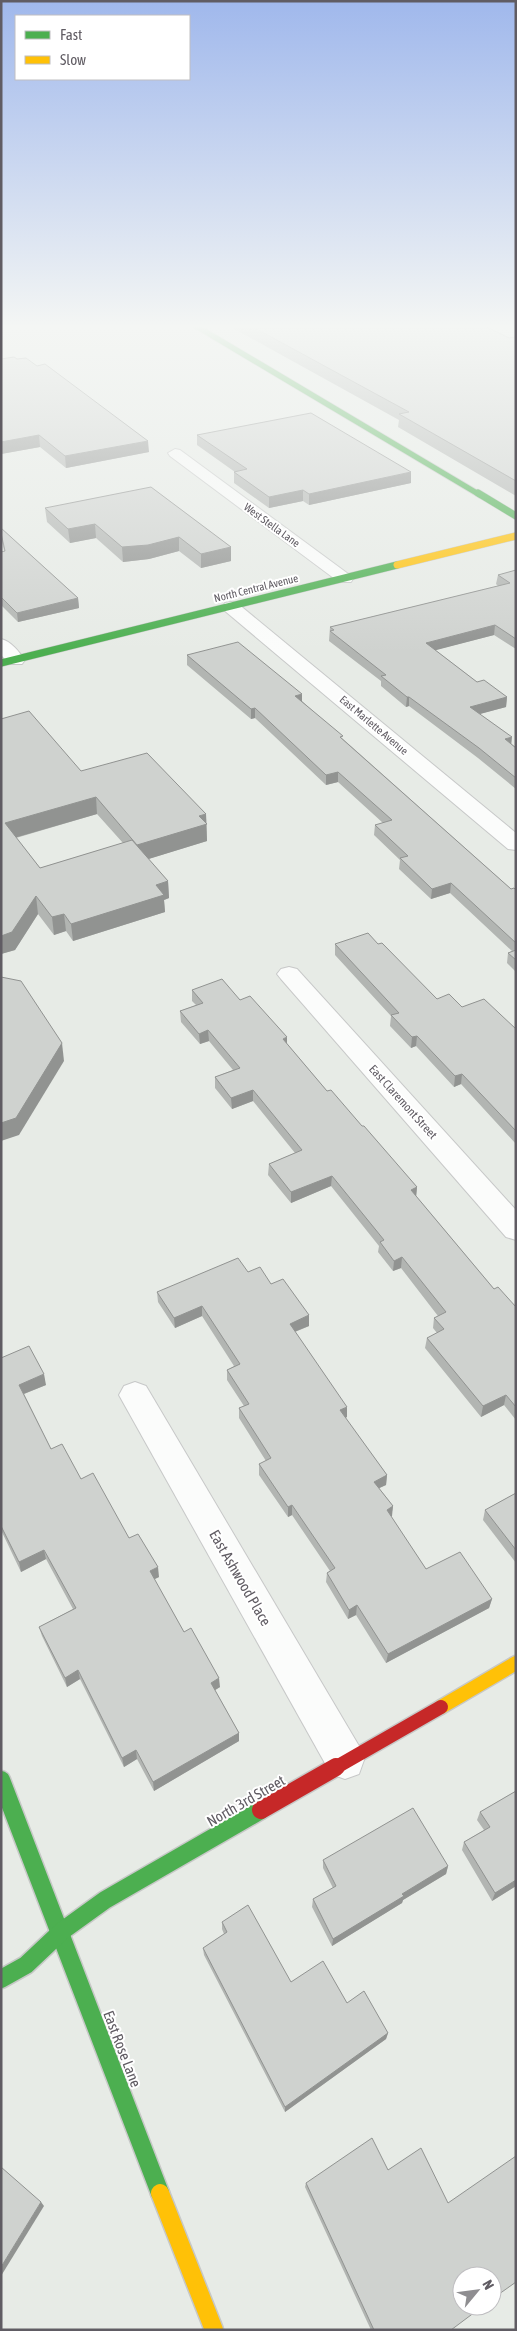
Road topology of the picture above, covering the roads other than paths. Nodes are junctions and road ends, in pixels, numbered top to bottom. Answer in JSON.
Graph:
{"nodes":[{"id":1,"x":379,"y":435,"type":"edge"},
{"id":2,"x":175,"y":453,"type":"dead end"},
{"id":3,"x":516,"y":516,"type":"edge"},
{"id":4,"x":516,"y":536,"type":"edge"},
{"id":5,"x":345,"y":579,"type":"junction"},
{"id":6,"x":231,"y":607,"type":"junction"},
{"id":7,"x":1,"y":644,"type":"edge"},
{"id":8,"x":9,"y":662,"type":"edge"},
{"id":9,"x":516,"y":844,"type":"edge"},
{"id":10,"x":289,"y":974,"type":"dead end"},
{"id":11,"x":516,"y":1229,"type":"edge"},
{"id":12,"x":135,"y":1395,"type":"dead end"},
{"id":13,"x":516,"y":1663,"type":"edge"},
{"id":14,"x":345,"y":1760,"type":"junction"},
{"id":15,"x":1,"y":1780,"type":"edge"},
{"id":16,"x":62,"y":1931,"type":"junction"},
{"id":17,"x":1,"y":1979,"type":"edge"},
{"id":18,"x":214,"y":2330,"type":"edge"}],
"edges":[{"from":1,"to":3,"type":"street"},
{"from":2,"to":5,"type":"street","name":"West Stella Lane"},
{"from":4,"to":5,"type":"street","name":"North Central Avenue"},
{"from":5,"to":6,"type":"street","name":"North Central Avenue"},
{"from":6,"to":8,"type":"street","name":"North Central Avenue"},
{"from":6,"to":9,"type":"street","name":"East Marlette Avenue"},
{"from":7,"to":8,"type":"street"},
{"from":10,"to":11,"type":"street","name":"East Claremont Street"},
{"from":12,"to":14,"type":"street","name":"East Ashwood Place"},
{"from":13,"to":14,"type":"street","name":"North 3rd Street"},
{"from":14,"to":16,"type":"street","name":"North 3rd Street"},
{"from":15,"to":16,"type":"street","name":"East Rose Lane"},
{"from":16,"to":17,"type":"street","name":"North 3rd Street"},
{"from":16,"to":18,"type":"street","name":"East Rose Lane"}]}
